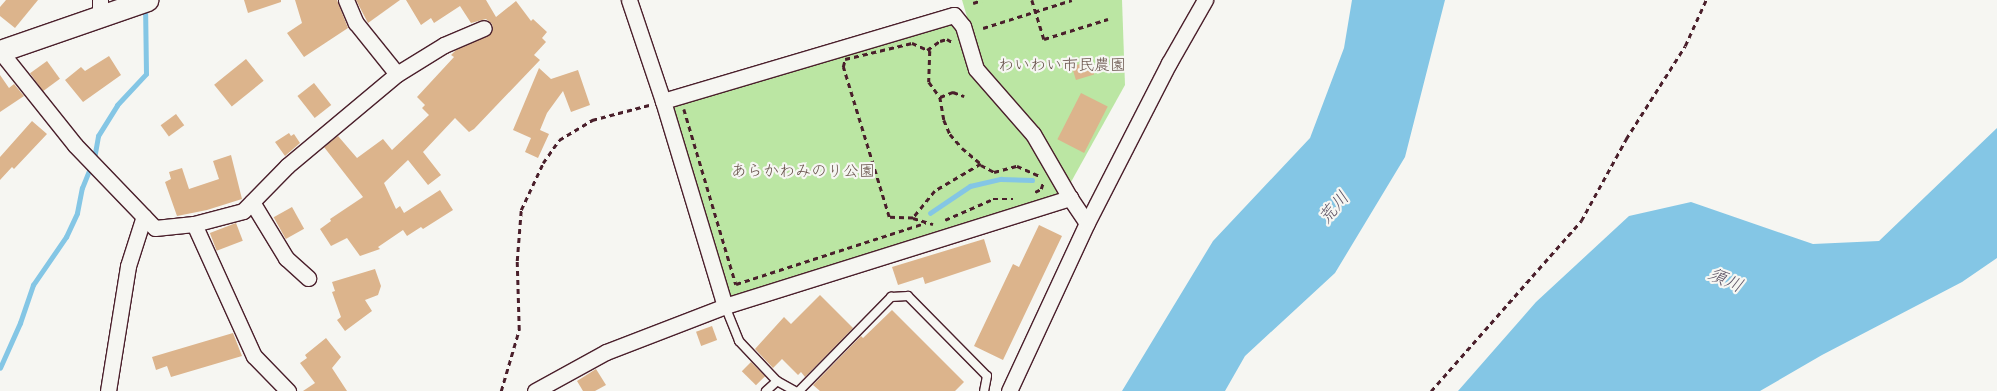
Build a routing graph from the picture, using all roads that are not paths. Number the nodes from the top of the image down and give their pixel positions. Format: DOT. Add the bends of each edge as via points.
graph roads {
  1 [pos="346,0"];
  2 [pos="629,0"];
  3 [pos="954,0"];
  4 [pos="1205,0"];
  5 [pos="137,3"];
  6 [pos="100,8"];
  7 [pos="960,19"];
  8 [pos="484,28"];
  9 [pos="0,51"];
  10 [pos="397,74"];
  11 [pos="663,101"];
  12 [pos="1070,198"];
  13 [pos="252,202"];
  14 [pos="144,216"];
  15 [pos="1087,223"];
  16 [pos="194,224"];
  17 [pos="308,278"];
  18 [pos="725,306"];
  19 [pos="777,381"];
  20 [pos="108,391"];
  21 [pos="288,391"];
  22 [pos="535,391"];
  23 [pos="766,391"];
  24 [pos="795,391"];
  25 [pos="799,391"];
  26 [pos="984,391"];
  27 [pos="1009,391"];
  1 -- 10 [label="street" via="356,23"];
  2 -- 11 [label="street"];
  3 -- 7 [label="street"];
  4 -- 15 [label="street"];
  5 -- 6 [label="main road"];
  6 -- 9 [label="main road"];
  7 -- 11 [label="street" via="954,15 937,19"];
  7 -- 12 [label="street" via="976,69 1033,134"];
  8 -- 10 [label="street" via="444,45"];
  9 -- 14 [label="street" via="75,144"];
  10 -- 13 [label="street" via="287,166"];
  11 -- 18 [label="street"];
  12 -- 15 [label="street"];
  12 -- 18 [label="street"];
  13 -- 16 [label="street" via="243,211"];
  13 -- 17 [label="street" via="286,258"];
  14 -- 16 [label="street" via="154,228"];
  14 -- 20 [label="street" via="128,266"];
  15 -- 27 [label="street"];
  16 -- 21 [label="street" via="254,356"];
  18 -- 19 [label="lane" via="739,341"];
  18 -- 22 [label="street" via="606,352"];
  19 -- 23 [label="lane"];
  19 -- 24 [label="lane"];
  25 -- 26 [label="lane" via="891,297 908,296 987,376"];
}
